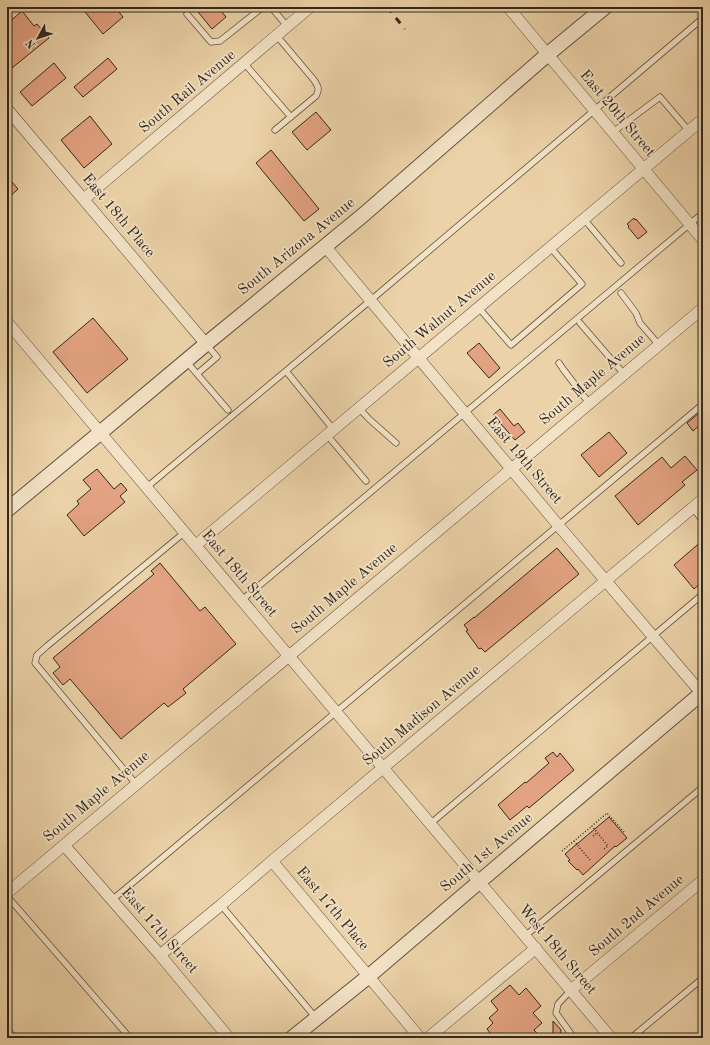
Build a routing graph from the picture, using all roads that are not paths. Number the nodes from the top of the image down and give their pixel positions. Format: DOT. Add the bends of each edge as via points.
graph roads {
  1 [pos="263,7"];
  2 [pos="271,7"];
  3 [pos="310,7"];
  4 [pos="508,7"];
  5 [pos="605,7"];
  6 [pos="187,14"];
  7 [pos="703,18"];
  8 [pos="287,26"];
  9 [pos="277,36"];
  10 [pos="548,54"];
  11 [pos="244,63"];
  12 [pos="7,109"];
  13 [pos="594,110"];
  14 [pos="291,117"];
  15 [pos="703,119"];
  16 [pos="275,130"];
  17 [pos="689,131"];
  18 [pos="613,132"];
  19 [pos="644,169"];
  20 [pos="84,199"];
  21 [pos="703,213"];
  22 [pos="584,219"];
  23 [pos="690,224"];
  24 [pos="703,240"];
  25 [pos="325,246"];
  26 [pos="550,247"];
  27 [pos="621,263"];
  28 [pos="621,293"];
  29 [pos="371,300"];
  30 [pos="478,307"];
  31 [pos="703,308"];
  32 [pos="7,322"];
  33 [pos="580,323"];
  34 [pos="206,344"];
  35 [pos="659,345"];
  36 [pos="418,357"];
  37 [pos="186,360"];
  38 [pos="559,363"];
  39 [pos="286,371"];
  40 [pos="197,374"];
  41 [pos="624,374"];
  42 [pos="589,403"];
  43 [pos="703,404"];
  44 [pos="359,408"];
  45 [pos="228,410"];
  46 [pos="464,413"];
  47 [pos="101,432"];
  48 [pos="330,432"];
  49 [pos="396,443"];
  50 [pos="511,469"];
  51 [pos="366,481"];
  52 [pos="147,487"];
  53 [pos="703,500"];
  54 [pos="692,508"];
  55 [pos="7,510"];
  56 [pos="703,521"];
  57 [pos="558,526"];
  58 [pos="185,532"];
  59 [pos="196,545"];
  60 [pos="606,581"];
  61 [pos="703,594"];
  62 [pos="242,600"];
  63 [pos="653,636"];
  64 [pos="289,656"];
  65 [pos="702,694"];
  66 [pos="336,712"];
  67 [pos="383,768"];
  68 [pos="136,784"];
  69 [pos="703,787"];
  70 [pos="430,824"];
  71 [pos="64,845"];
  72 [pos="272,861"];
  73 [pos="703,880"];
  74 [pos="479,882"];
  75 [pos="7,893"];
  76 [pos="7,896"];
  77 [pos="112,900"];
  78 [pos="221,905"];
  79 [pos="525,936"];
  80 [pos="536,948"];
  81 [pos="160,955"];
  82 [pos="369,976"];
  83 [pos="703,978"];
  84 [pos="571,990"];
  85 [pos="316,1018"];
  86 [pos="7,1033"];
  87 [pos="11,1038"];
  88 [pos="130,1038"];
  89 [pos="229,1038"];
  90 [pos="292,1038"];
  91 [pos="420,1038"];
  92 [pos="428,1038"];
  93 [pos="574,1038"];
  94 [pos="611,1038"];
  95 [pos="631,1038"];
  1 -- 6 [label="lane" via="220,41 215,42 211,42"];
  2 -- 8 [label="lane"];
  3 -- 8 [label="street, South Rail Avenue"];
  4 -- 10 [label="street, East 20th Street"];
  5 -- 10 [label="street, South Arizona Avenue"];
  7 -- 13 [label="lane"];
  8 -- 9 [label="street, South Rail Avenue"];
  9 -- 11 [label="street, South Rail Avenue"];
  9 -- 14 [label="lane" via="317,85 316,96"];
  10 -- 13 [label="street, East 20th Street"];
  10 -- 25 [label="street, South Arizona Avenue"];
  11 -- 14 [label="lane"];
  11 -- 20 [label="street, South Rail Avenue"];
  12 -- 20 [label="street, East 18th Place"];
  13 -- 18 [label="street, East 20th Street"];
  13 -- 29 [label="lane"];
  14 -- 16 [label="lane"];
  15 -- 17 [label="street, South Walnut Avenue"];
  17 -- 18 [label="lane" via="660,97"];
  17 -- 19 [label="street, South Walnut Avenue"];
  18 -- 19 [label="street, East 20th Street"];
  19 -- 22 [label="street, South Walnut Avenue"];
  19 -- 23 [label="street, East 20th Street"];
  20 -- 34 [label="street, East 18th Place"];
  21 -- 23 [label="lane"];
  22 -- 26 [label="street, South Walnut Avenue"];
  22 -- 27 [label="lane"];
  23 -- 24 [label="street, East 20th Street"];
  23 -- 46 [label="lane"];
  25 -- 29 [label="street, East 19th Street"];
  25 -- 34 [label="street, South Arizona Avenue"];
  26 -- 30 [label="street, South Walnut Avenue"];
  26 -- 30 [label="lane" via="582,284 511,345"];
  28 -- 35 [label="lane" via="636,312 640,323"];
  29 -- 36 [label="street, East 19th Street"];
  29 -- 39 [label="lane"];
  30 -- 36 [label="street, South Walnut Avenue"];
  31 -- 35 [label="street, South Maple Avenue"];
  32 -- 47 [label="street, East 18th Street"];
  33 -- 41 [label="lane"];
  34 -- 37 [label="street, South Arizona Avenue"];
  34 -- 40 [label="lane" via="217,357"];
  35 -- 41 [label="street, South Maple Avenue"];
  36 -- 44 [label="street, South Walnut Avenue"];
  36 -- 46 [label="street, East 19th Street"];
  37 -- 40 [label="lane"];
  37 -- 47 [label="street, South Arizona Avenue"];
  38 -- 42 [label="lane"];
  39 -- 48 [label="lane"];
  39 -- 52 [label="lane"];
  40 -- 45 [label="lane"];
  41 -- 42 [label="street, South Maple Avenue"];
  42 -- 50 [label="street, South Maple Avenue"];
  43 -- 57 [label="lane"];
  44 -- 48 [label="street, South Walnut Avenue"];
  44 -- 49 [label="lane"];
  46 -- 50 [label="street, East 19th Street"];
  46 -- 62 [label="lane"];
  47 -- 52 [label="street, East 18th Street"];
  47 -- 55 [label="street, South Arizona Avenue"];
  48 -- 51 [label="lane"];
  48 -- 59 [label="street, South Walnut Avenue"];
  50 -- 57 [label="street, East 19th Street"];
  50 -- 64 [label="street, South Maple Avenue"];
  52 -- 58 [label="street, East 18th Street"];
  53 -- 54 [label="street, South Madison Avenue"];
  54 -- 56 [label="lane"];
  54 -- 60 [label="street, South Madison Avenue"];
  57 -- 60 [label="street, East 19th Street"];
  57 -- 66 [label="lane"];
  58 -- 59 [label="street, East 18th Street"];
  58 -- 68 [label="lane" via="47,646 37,655 35,663"];
  59 -- 62 [label="street, East 18th Street"];
  60 -- 63 [label="street, East 19th Street"];
  60 -- 67 [label="street, South Madison Avenue"];
  61 -- 63 [label="lane"];
  62 -- 64 [label="street, East 18th Street"];
  63 -- 65 [label="street, East 19th Street"];
  63 -- 70 [label="lane"];
  64 -- 66 [label="street, East 18th Street"];
  64 -- 68 [label="street, South Maple Avenue"];
  65 -- 74 [label="street, South 1st Avenue"];
  66 -- 67 [label="street, East 18th Street"];
  66 -- 77 [label="lane"];
  67 -- 70 [label="street, East 18th Street"];
  67 -- 72 [label="street, South Madison Avenue"];
  68 -- 71 [label="street, South Maple Avenue"];
  69 -- 79 [label="lane"];
  70 -- 74 [label="street, East 18th Street"];
  71 -- 75 [label="street, South Maple Avenue"];
  71 -- 77 [label="street, East 17th Street"];
  72 -- 78 [label="street, South Madison Avenue"];
  72 -- 82 [label="street, East 17th Place"];
  73 -- 84 [label="street, South 2nd Avenue"];
  74 -- 79 [label="street, West 18th Street"];
  74 -- 82 [label="street, South 1st Avenue"];
  76 -- 88 [label="lane"];
  77 -- 81 [label="street, East 17th Street"];
  78 -- 81 [label="street, South Madison Avenue"];
  78 -- 85 [label="lane"];
  79 -- 80 [label="street, West 18th Street"];
  80 -- 84 [label="street, West 18th Street"];
  80 -- 92 [label="street"];
  81 -- 89 [label="street, East 17th Street"];
  82 -- 85 [label="street, South 1st Avenue"];
  82 -- 91 [label="street, East 17th Place"];
  83 -- 95 [label="lane"];
  84 -- 93 [label="lane" via="558,1004 556,1013"];
  84 -- 94 [label="street, West 18th Street"];
  85 -- 90 [label="street, South 1st Avenue"];
  86 -- 87 [label="street"];
}
